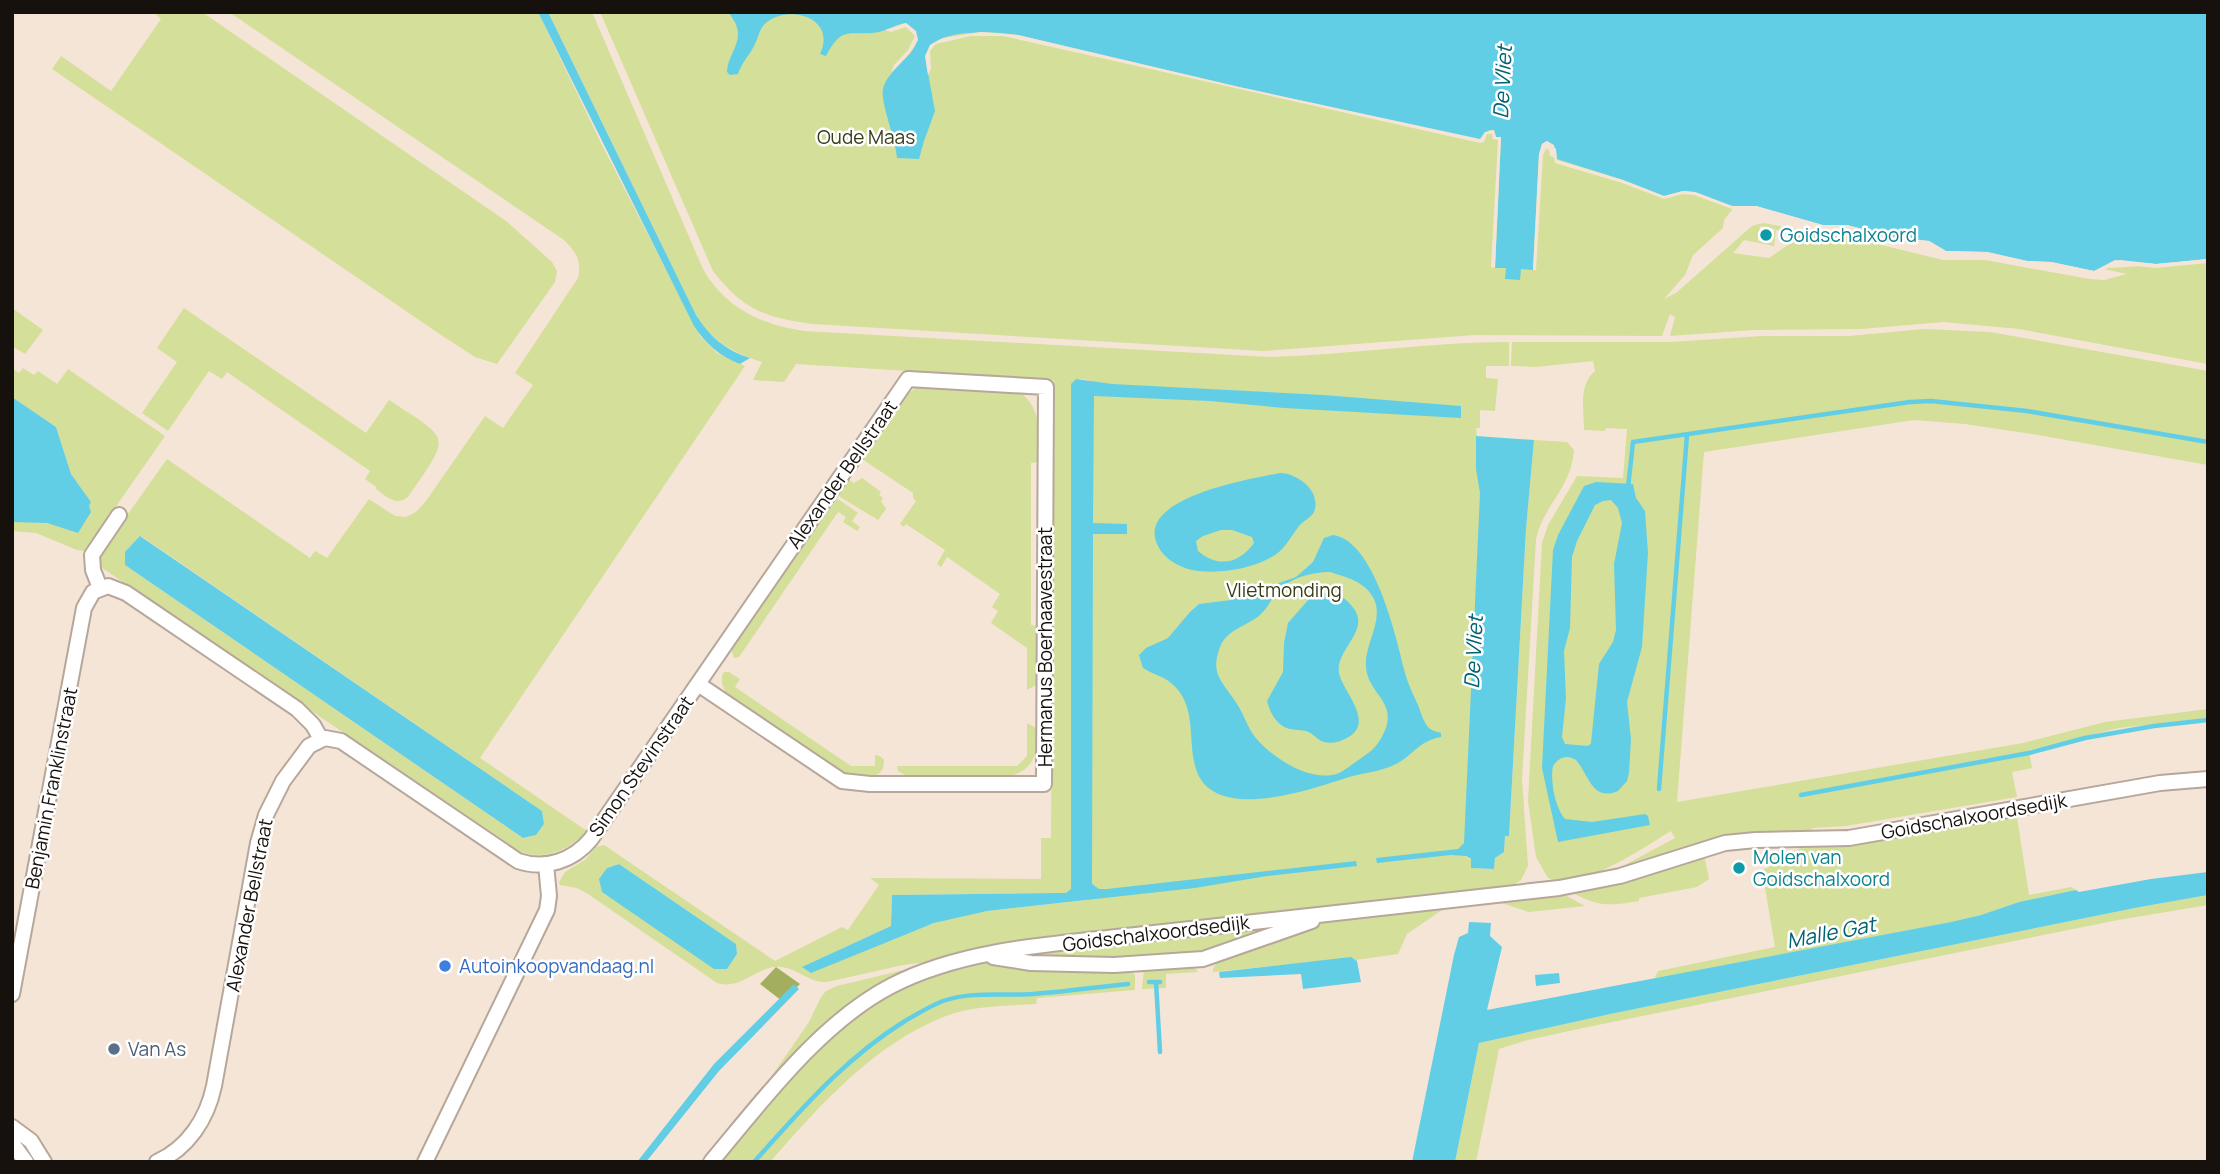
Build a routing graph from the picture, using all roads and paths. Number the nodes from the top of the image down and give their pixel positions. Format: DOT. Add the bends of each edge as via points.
graph roads {
  1 [pos="1046,387"];
  2 [pos="119,515"];
  3 [pos="100,588"];
  4 [pos="698,684"];
  5 [pos="321,739"];
  6 [pos="2208,779"];
  7 [pos="546,864"];
  8 [pos="1328,914"];
  9 [pos="985,956"];
  10 [pos="12,994"];
  11 [pos="12,1127"];
  12 [pos="12,1143"];
  13 [pos="176,1157"];
  14 [pos="26,1162"];
  15 [pos="44,1162"];
  16 [pos="157,1162"];
  17 [pos="425,1162"];
  18 [pos="711,1162"];
  1 -- 4 [label="street, Alexander Bellstraat" via="908,379"];
  1 -- 4 [label="street, Hermanus Boerhaavestraat" via="1044,784 842,781"];
  2 -- 3 [label="street" via="92,555"];
  3 -- 5 [label="street" via="121,590 206,647 301,713"];
  3 -- 10 [label="street, Benjamin Franklinstraat" via="89,596 84,608"];
  4 -- 7 [label="street, Simon Stevinstraat" via="586,845 567,859"];
  5 -- 7 [label="street" via="341,741 514,859"];
  5 -- 13 [label="street, Alexander Bellstraat" via="296,762 266,815 212,1097"];
  6 -- 8 [label="street, Goidschalxoordsedijk" via="2160,783 1849,838 1725,843 1620,876 1559,888"];
  7 -- 17 [label="street" via="547,910"];
  8 -- 9 [label="street, Goidschalxoordsedijk"];
  8 -- 9 [label="street, Goidschalxoordsedijk" via="1203,959 1114,965 1015,962"];
  9 -- 18 [label="street, Goidschalxoordsedijk" via="903,980 858,1007 798,1062"];
  11 -- 15 [label="street" via="31,1141"];
  12 -- 14 [label="street"];
  13 -- 16 [label="street, Alexander Bellstraat"];
}
